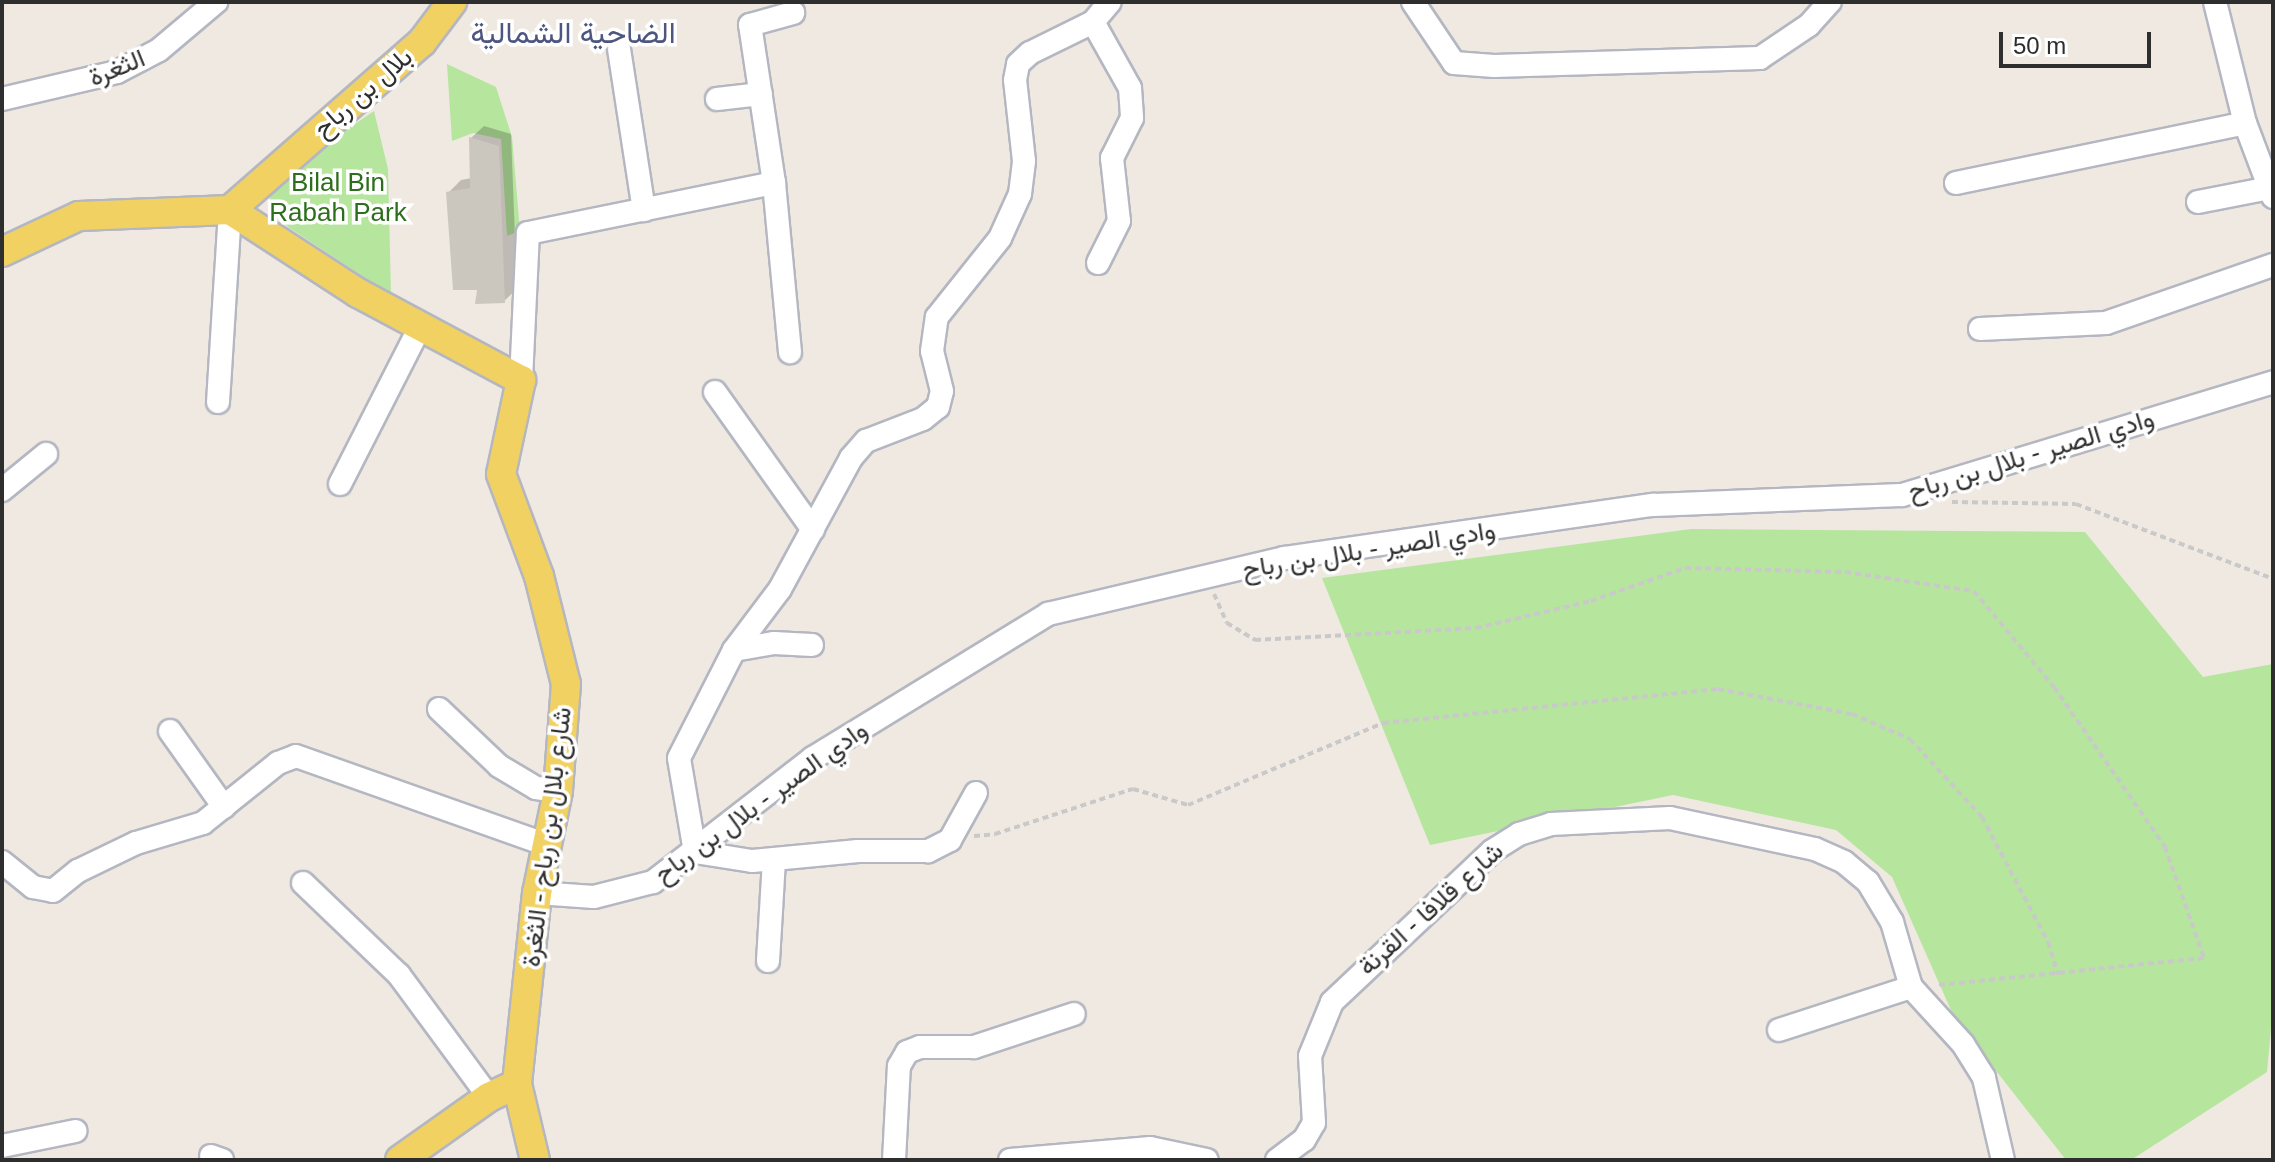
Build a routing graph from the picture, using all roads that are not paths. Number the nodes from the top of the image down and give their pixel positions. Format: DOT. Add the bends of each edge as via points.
graph roads {
  1 [pos="216,2"];
  2 [pos="452,2"];
  3 [pos="1110,2"];
  4 [pos="1413,2"];
  5 [pos="1830,2"];
  6 [pos="2215,2"];
  7 [pos="793,13"];
  8 [pos="1093,22"];
  9 [pos="619,49"];
  10 [pos="761,94"];
  11 [pos="2,99"];
  12 [pos="717,99"];
  13 [pos="2245,123"];
  14 [pos="774,183"];
  15 [pos="1956,183"];
  16 [pos="2272,194"];
  17 [pos="2198,202"];
  18 [pos="230,210"];
  19 [pos="644,210"];
  20 [pos="2,252"];
  21 [pos="1098,263"];
  22 [pos="2273,265"];
  23 [pos="421,325"];
  24 [pos="1980,329"];
  25 [pos="790,352"];
  26 [pos="521,380"];
  27 [pos="2273,382"];
  28 [pos="715,392"];
  29 [pos="218,402"];
  30 [pos="46,454"];
  31 [pos="340,484"];
  32 [pos="2,490"];
  33 [pos="813,530"];
  34 [pos="812,645"];
  35 [pos="734,650"];
  36 [pos="439,709"];
  37 [pos="170,731"];
  38 [pos="558,791"];
  39 [pos="976,793"];
  40 [pos="224,807"];
  41 [pos="545,844"];
  42 [pos="695,852"];
  43 [pos="774,859"];
  44 [pos="2,862"];
  45 [pos="303,883"];
  46 [pos="537,893"];
  47 [pos="768,961"];
  48 [pos="1911,987"];
  49 [pos="1074,1014"];
  50 [pos="1779,1030"];
  51 [pos="517,1084"];
  52 [pos="489,1097"];
  53 [pos="75,1131"];
  54 [pos="2,1146"];
  55 [pos="1199,1159"];
  56 [pos="400,1160"];
  57 [pos="535,1160"];
  58 [pos="894,1160"];
  59 [pos="1010,1160"];
  60 [pos="1277,1160"];
  61 [pos="2003,1160"];
  1 -- 11 [label="street, الثغرة" via="159,50 117,72"];
  2 -- 18 [label="main road, بلال بن رباح" via="422,42"];
  3 -- 8 [label="street"];
  4 -- 5 [label="street" via="1454,63 1494,66 1760,58 1809,25"];
  6 -- 13 [label="street"];
  7 -- 10 [label="street" via="750,25"];
  8 -- 21 [label="street" via="1130,88 1132,118 1112,158 1119,221"];
  8 -- 33 [label="street" via="1030,53 1016,70 1024,161 1020,194 1000,238 937,317 932,351 942,391 938,407 857,449"];
  9 -- 19 [label="street"];
  10 -- 12 [label="street"];
  10 -- 14 [label="street"];
  13 -- 15 [label="street"];
  13 -- 16 [label="street"];
  14 -- 19 [label="street"];
  14 -- 25 [label="street"];
  16 -- 17 [label="street"];
  18 -- 20 [label="main road" via="79,216"];
  18 -- 23 [label="main road" via="358,293"];
  18 -- 29 [label="street"];
  19 -- 26 [label="street" via="528,233"];
  22 -- 24 [label="street" via="2106,323"];
  23 -- 26 [label="main road"];
  23 -- 31 [label="street"];
  26 -- 38 [label="main road, شارع بلال بن رباح - الثغرة" via="501,474 539,576 566,684"];
  27 -- 42 [label="street, وادي الصير - بلال بن رباح" via="1902,495 1653,505 1284,558 1048,614 813,758"];
  28 -- 33 [label="street"];
  30 -- 32 [label="street"];
  33 -- 35 [label="street" via="780,589"];
  34 -- 35 [label="street" via="774,643"];
  35 -- 42 [label="street" via="679,758"];
  36 -- 38 [label="street" via="499,766 536,788"];
  37 -- 40 [label="street"];
  38 -- 41 [label="main road, شارع بلال بن رباح - الثغرة"];
  39 -- 43 [label="street" via="952,837 914,854 858,851"];
  40 -- 41 [label="street" via="283,760 302,756"];
  40 -- 44 [label="street" via="203,823 136,843 78,871 53,891 37,889"];
  41 -- 46 [label="main road, شارع بلال بن رباح - الثغرة"];
  42 -- 43 [label="street"];
  42 -- 46 [label="street, وادي الصير - بلال بن رباح" via="653,882 627,893"];
  43 -- 47 [label="street"];
  45 -- 52 [label="street" via="399,975"];
  46 -- 51 [label="main road, شارع بلال بن رباح - الثغرة"];
  48 -- 50 [label="street"];
  48 -- 60 [label="street, شارع قلافا - القرنة" via="1884,906 1856,871 1830,855 1670,818 1535,828 1492,851 1332,1002 1310,1056 1314,1123 1304,1140"];
  48 -- 61 [label="street, شارع قلافا - القرنة" via="1963,1044 1984,1078"];
  49 -- 58 [label="street" via="974,1047 920,1047 907,1052 899,1067"];
  51 -- 52 [label="main road"];
  51 -- 57 [label="main road, شارع بلال بن رباح - الثغرة"];
  52 -- 56 [label="main road"];
  53 -- 54 [label="street"];
  55 -- 59 [label="street" via="1132,1148"];
}
